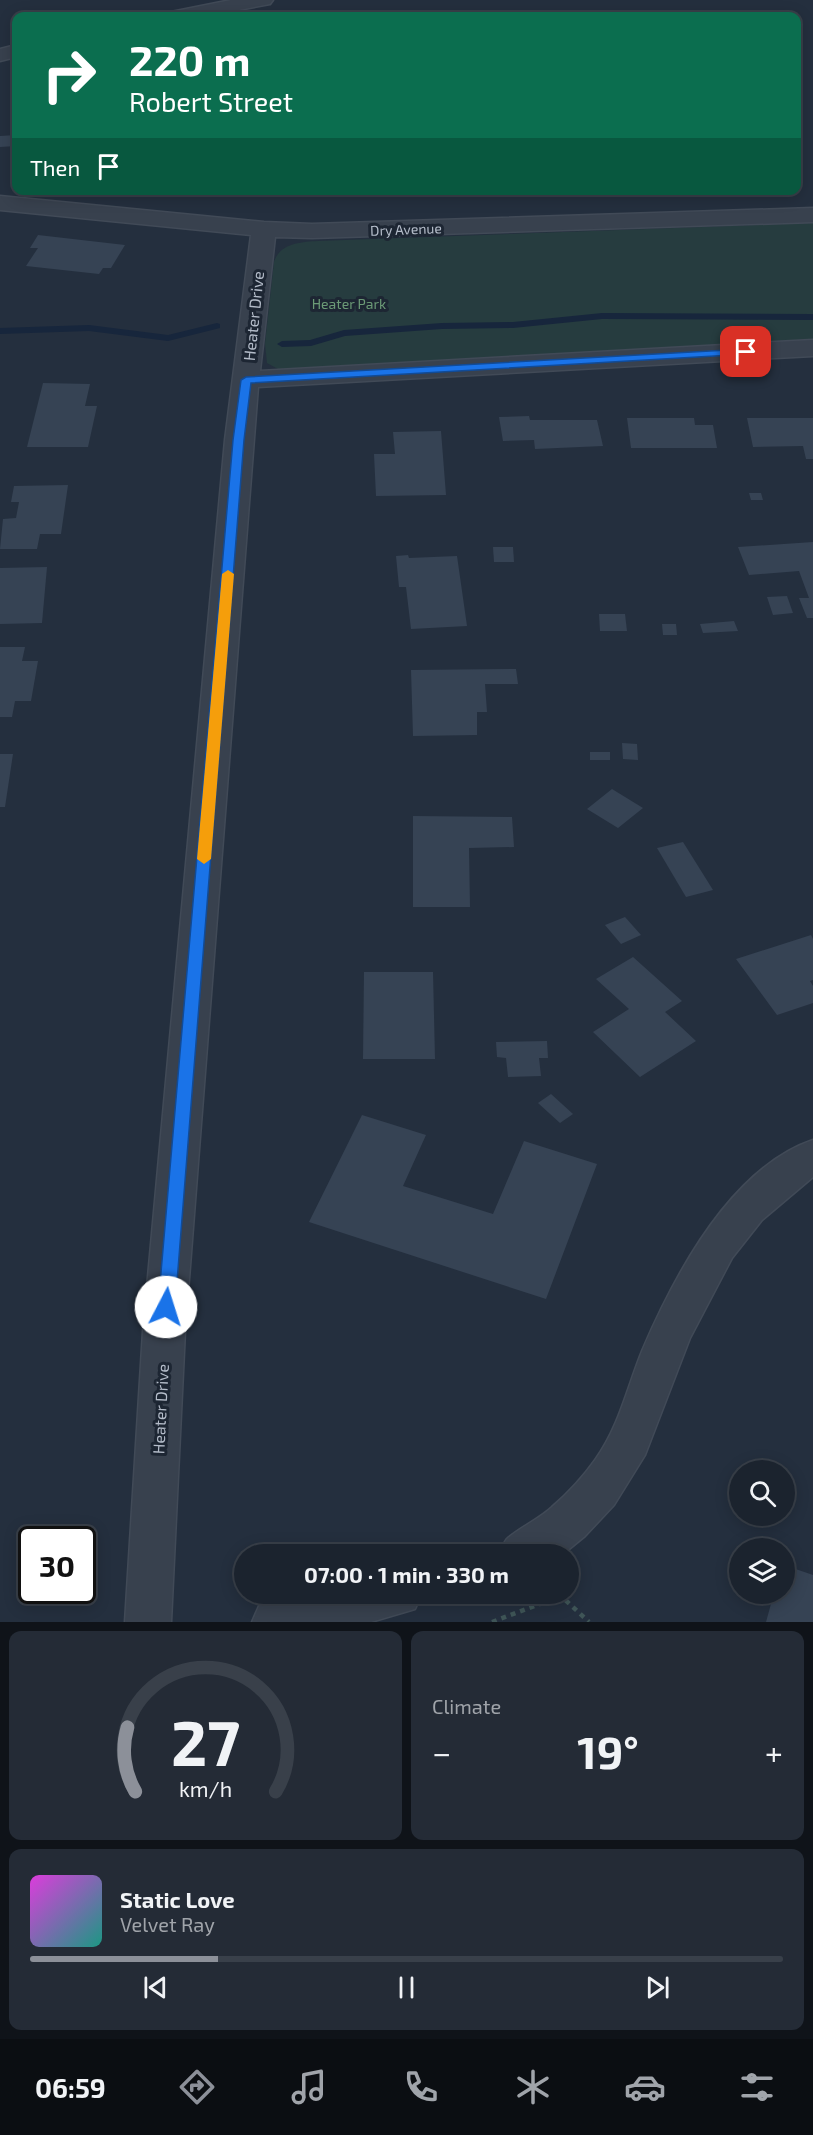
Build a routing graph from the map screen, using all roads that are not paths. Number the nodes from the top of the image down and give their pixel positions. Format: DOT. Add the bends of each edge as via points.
graph roads {
  1 [pos="263,0"];
  2 [pos="199,12"];
  3 [pos="0,203"];
  4 [pos="813,215"];
  5 [pos="264,229"];
  6 [pos="813,348"];
  7 [pos="246,380"];
  8 [pos="813,1156"];
  9 [pos="541,1544"];
  10 [pos="352,1604"];
  11 [pos="148,1622"];
  12 [pos="275,1622"];
  1 -- 2 [label="street"];
  3 -- 5 [label="street, Dry Avenue"];
  4 -- 5 [label="street, Dry Avenue" via="390,230"];
  5 -- 7 [label="street, Heater Drive"];
  6 -- 7 [label="street"];
  7 -- 11 [label="street, Heater Drive" via="164,1331"];
  8 -- 9 [label="street" via="751,1205 718,1245 664,1349 629,1443 617,1464 561,1530"];
  10 -- 12 [label="street"];
}
